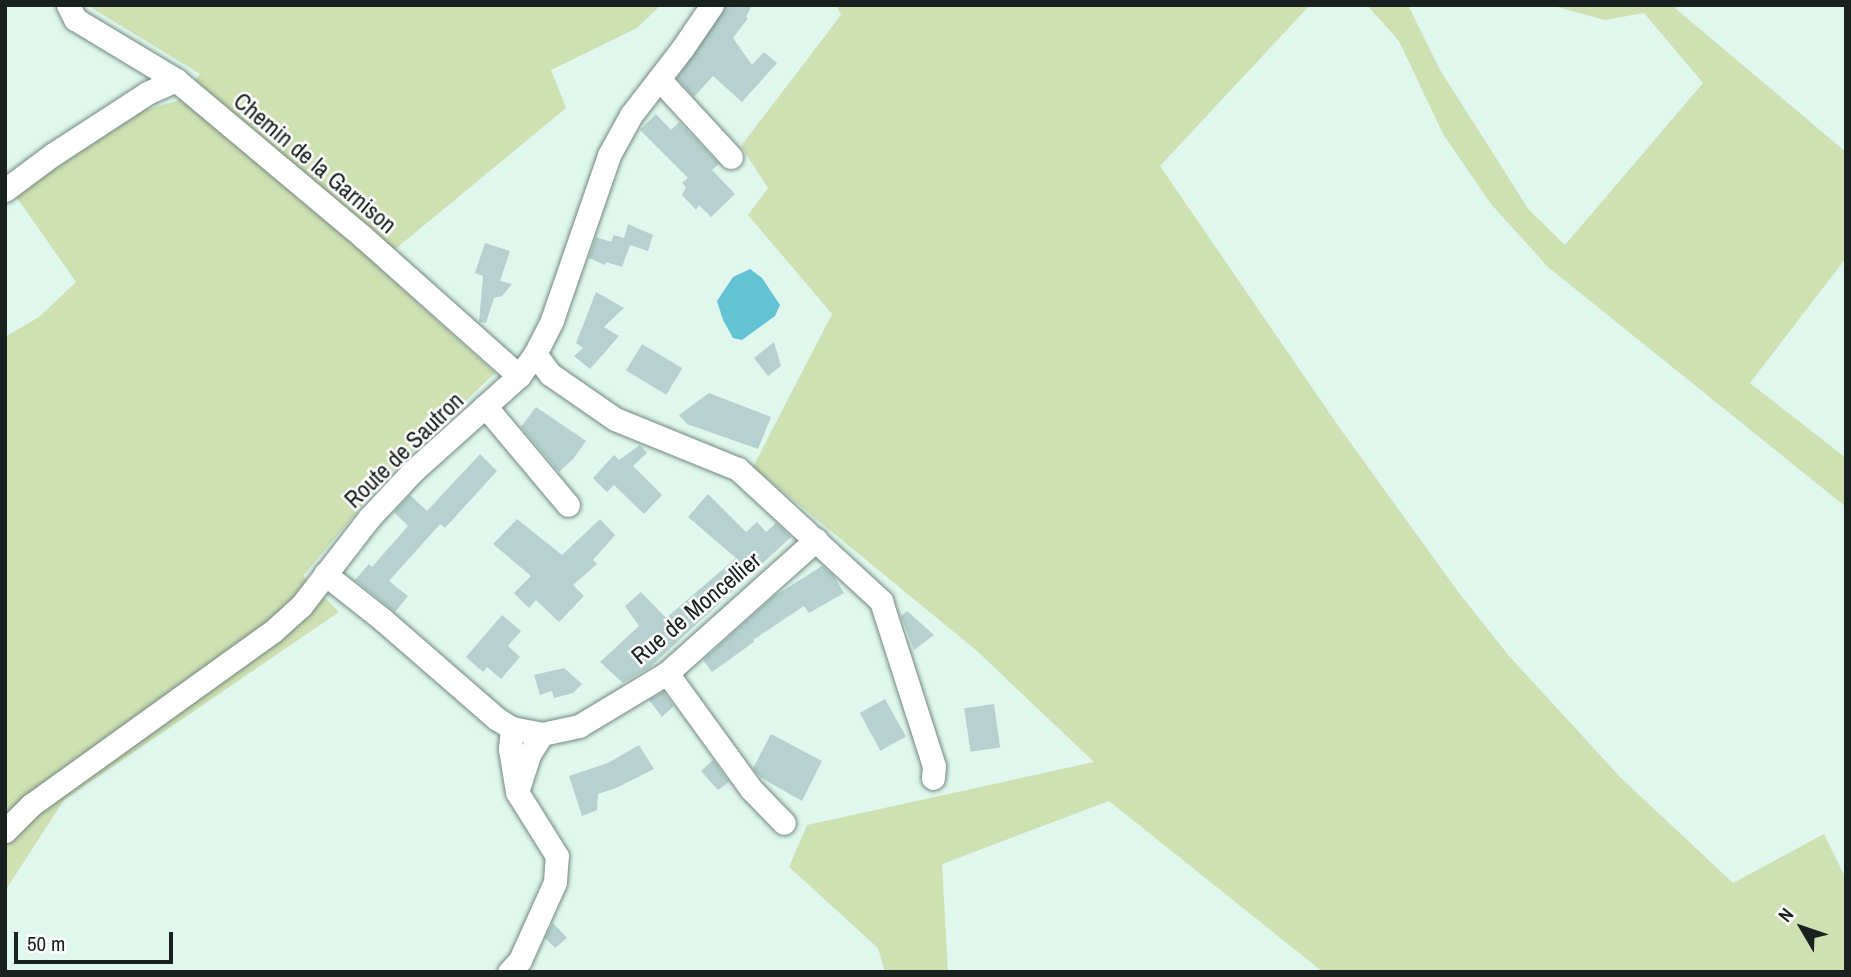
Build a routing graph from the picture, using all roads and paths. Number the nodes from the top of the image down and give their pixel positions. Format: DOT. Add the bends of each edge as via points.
graph roads {
  1 [pos="68,5"];
  2 [pos="712,5"];
  3 [pos="659,79"];
  4 [pos="176,80"];
  5 [pos="731,157"];
  6 [pos="5,190"];
  7 [pos="535,354"];
  8 [pos="519,376"];
  9 [pos="485,407"];
  10 [pos="568,505"];
  11 [pos="816,540"];
  12 [pos="325,574"];
  13 [pos="667,673"];
  14 [pos="512,728"];
  15 [pos="542,734"];
  16 [pos="933,778"];
  17 [pos="517,792"];
  18 [pos="784,822"];
  19 [pos="5,831"];
  20 [pos="509,972"];
  1 -- 4 [label="street, Chemin de la Garnison" via="75,19"];
  2 -- 3 [label="street, Route de Sautron"];
  3 -- 5 [label="street"];
  3 -- 7 [label="street, Route de Sautron" via="631,115 609,155 552,320"];
  4 -- 6 [label="street" via="136,100"];
  4 -- 8 [label="street, Chemin de la Garnison"];
  7 -- 8 [label="street, Route de Sautron"];
  7 -- 11 [label="street" via="550,374 615,419 738,469"];
  8 -- 9 [label="street, Route de Sautron"];
  9 -- 10 [label="street"];
  9 -- 12 [label="street, Route de Sautron" via="413,471"];
  11 -- 13 [label="street, Rue de Moncellier"];
  11 -- 16 [label="street" via="881,601"];
  12 -- 14 [label="street, Rue de Moncellier"];
  12 -- 19 [label="street, Route de Sautron" via="301,606 272,632 31,805"];
  13 -- 15 [label="street, Rue de Moncellier" via="579,726"];
  13 -- 18 [label="street" via="751,789"];
  14 -- 15 [label="street, Rue de Moncellier"];
  14 -- 17 [label="street" via="510,749"];
  15 -- 17 [label="street"];
  17 -- 20 [label="street" via="557,856 555,883 520,960"];
}
